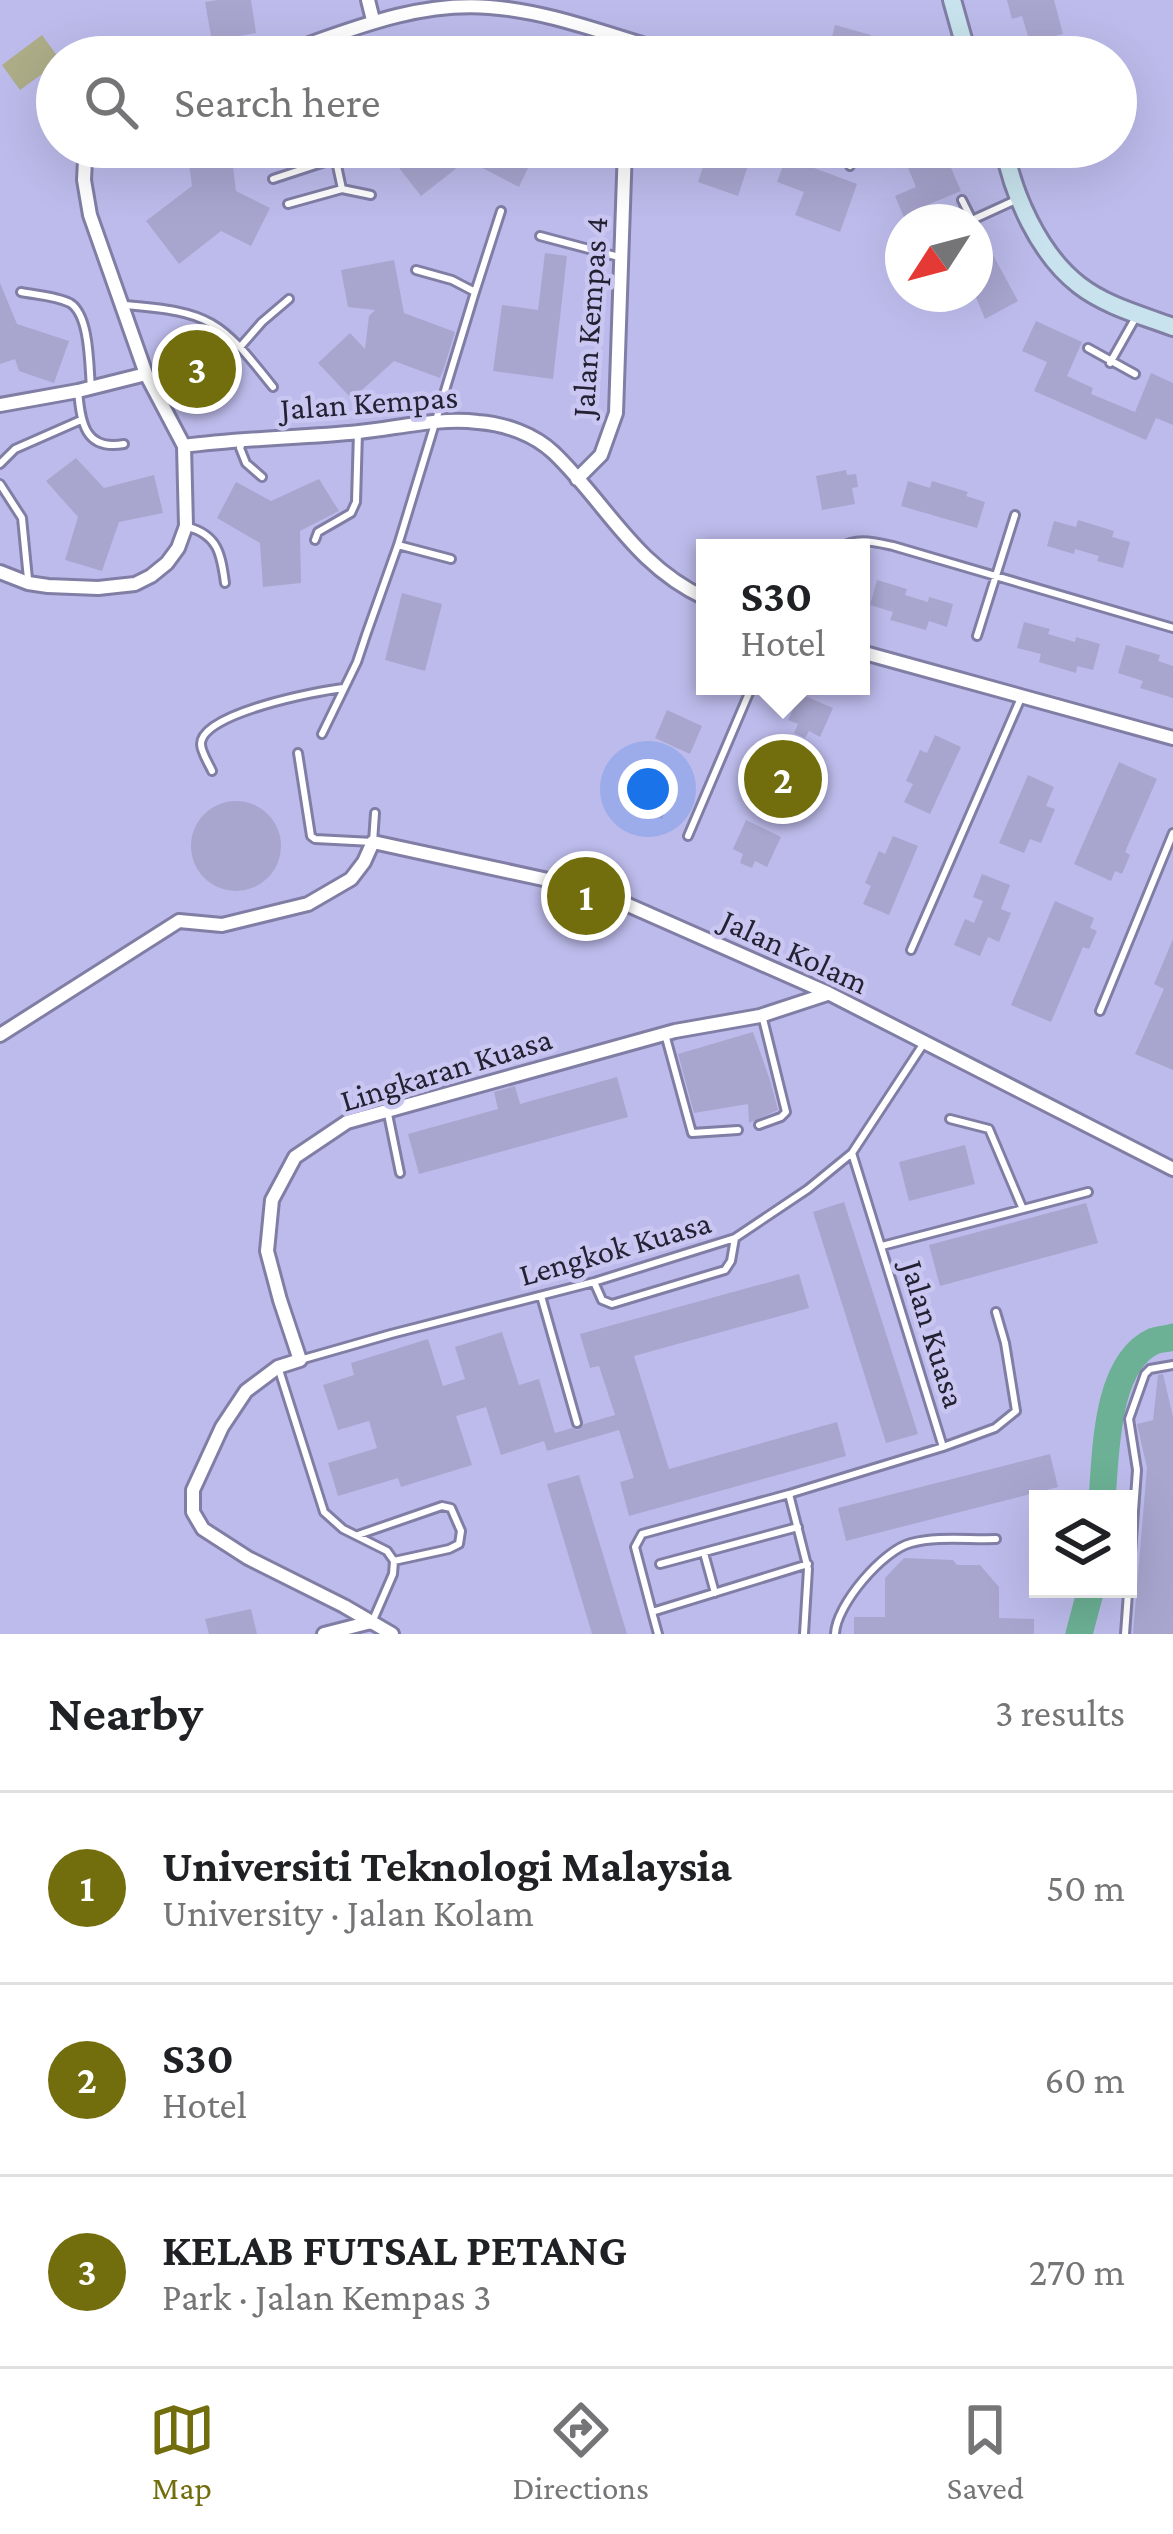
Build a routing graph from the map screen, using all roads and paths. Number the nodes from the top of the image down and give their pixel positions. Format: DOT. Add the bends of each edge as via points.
graph roads {
  1 [pos="368,0"];
  2 [pos="952,0"];
  3 [pos="373,20"];
  4 [pos="338,36"];
  5 [pos="602,36"];
  6 [pos="962,36"];
  7 [pos="85,168"];
  8 [pos="306,168"];
  9 [pos="339,168"];
  10 [pos="624,168"];
  11 [pos="1010,168"];
  12 [pos="272,179"];
  13 [pos="342,189"];
  14 [pos="371,195"];
  15 [pos="1019,198"];
  16 [pos="962,200"];
  17 [pos="288,204"];
  18 [pos="964,204"];
  19 [pos="501,211"];
  20 [pos="993,212"];
  21 [pos="540,236"];
  22 [pos="622,258"];
  23 [pos="416,270"];
  24 [pos="21,292"];
  25 [pos="476,292"];
  26 [pos="290,298"];
  27 [pos="122,304"];
  28 [pos="1138,314"];
  29 [pos="1173,327"];
  30 [pos="241,346"];
  31 [pos="1088,348"];
  32 [pos="1110,363"];
  33 [pos="146,374"];
  34 [pos="1136,374"];
  35 [pos="273,387"];
  36 [pos="84,389"];
  37 [pos="0,405"];
  38 [pos="81,420"];
  39 [pos="434,423"];
  40 [pos="358,432"];
  41 [pos="244,438"];
  42 [pos="124,444"];
  43 [pos="184,446"];
  44 [pos="0,464"];
  45 [pos="262,477"];
  46 [pos="577,479"];
  47 [pos="0,484"];
  48 [pos="1015,515"];
  49 [pos="186,526"];
  50 [pos="315,540"];
  51 [pos="870,541"];
  52 [pos="398,545"];
  53 [pos="451,559"];
  54 [pos="0,572"];
  55 [pos="995,575"];
  56 [pos="28,583"];
  57 [pos="225,583"];
  58 [pos="696,594"];
  59 [pos="1173,628"];
  60 [pos="977,636"];
  61 [pos="870,655"];
  62 [pos="344,688"];
  63 [pos="748,695"];
  64 [pos="1021,698"];
  65 [pos="322,734"];
  66 [pos="1173,738"];
  67 [pos="298,753"];
  68 [pos="212,772"];
  69 [pos="375,813"];
  70 [pos="1173,833"];
  71 [pos="688,836"];
  72 [pos="373,842"];
  73 [pos="910,950"];
  74 [pos="828,993"];
  75 [pos="1100,1011"];
  76 [pos="763,1015"];
  77 [pos="665,1034"];
  78 [pos="0,1035"];
  79 [pos="924,1043"];
  80 [pos="387,1111"];
  81 [pos="950,1119"];
  82 [pos="759,1125"];
  83 [pos="738,1130"];
  84 [pos="852,1153"];
  85 [pos="1173,1168"];
  86 [pos="400,1173"];
  87 [pos="1088,1192"];
  88 [pos="1022,1207"];
  89 [pos="735,1238"];
  90 [pos="882,1246"];
  91 [pos="594,1282"];
  92 [pos="541,1296"];
  93 [pos="996,1312"];
  94 [pos="300,1360"];
  95 [pos="1173,1365"];
  96 [pos="278,1367"];
  97 [pos="577,1423"];
  98 [pos="943,1447"];
  99 [pos="789,1494"];
  100 [pos="799,1527"];
  101 [pos="358,1534"];
  102 [pos="996,1539"];
  103 [pos="704,1552"];
  104 [pos="394,1561"];
  105 [pos="660,1564"];
  106 [pos="808,1564"];
  107 [pos="715,1593"];
  108 [pos="652,1612"];
  109 [pos="371,1622"];
  110 [pos="324,1634"];
  111 [pos="392,1634"];
  112 [pos="658,1634"];
  113 [pos="804,1634"];
  114 [pos="835,1634"];
  115 [pos="1125,1634"];
  1 -- 3 [label="street"];
  2 -- 6 [label="street"];
  3 -- 4 [label="street"];
  3 -- 5 [label="street" via="486,6"];
  7 -- 27 [label="street" via="86,198"];
  8 -- 12 [label="lane"];
  9 -- 13 [label="lane"];
  10 -- 22 [label="street, Jalan Kempas 4"];
  11 -- 15 [label="street"];
  13 -- 14 [label="lane"];
  13 -- 17 [label="lane"];
  15 -- 20 [label="lane"];
  15 -- 28 [label="street" via="1076,283"];
  16 -- 18 [label="lane"];
  19 -- 25 [label="lane"];
  21 -- 22 [label="lane"];
  22 -- 46 [label="street, Jalan Kempas 4" via="616,413 601,455"];
  23 -- 25 [label="lane"];
  24 -- 36 [label="lane" via="77,308 87,342"];
  25 -- 39 [label="lane"];
  26 -- 30 [label="lane"];
  27 -- 30 [label="lane" via="190,313"];
  27 -- 33 [label="street"];
  28 -- 29 [label="street"];
  28 -- 32 [label="lane"];
  30 -- 35 [label="lane"];
  31 -- 32 [label="lane"];
  32 -- 34 [label="lane"];
  33 -- 36 [label="street"];
  33 -- 43 [label="street"];
  36 -- 37 [label="street"];
  36 -- 38 [label="lane"];
  38 -- 42 [label="lane" via="99,444"];
  38 -- 44 [label="lane" via="14,449"];
  39 -- 40 [label="street, Jalan Kempas"];
  39 -- 46 [label="street, Jalan Kempas" via="471,421 530,436"];
  39 -- 52 [label="lane"];
  40 -- 41 [label="street, Jalan Kempas"];
  40 -- 50 [label="lane" via="356,502"];
  41 -- 43 [label="street, Jalan Kempas"];
  41 -- 45 [label="lane" via="246,463"];
  43 -- 49 [label="street"];
  46 -- 58 [label="street, Jalan Kempas" via="645,557"];
  47 -- 56 [label="lane" via="22,518"];
  48 -- 55 [label="lane"];
  49 -- 56 [label="street" via="167,563 135,584"];
  49 -- 57 [label="lane" via="213,539"];
  51 -- 55 [label="lane"];
  52 -- 53 [label="lane"];
  52 -- 62 [label="lane"];
  54 -- 56 [label="street"];
  55 -- 59 [label="lane"];
  55 -- 60 [label="lane"];
  61 -- 64 [label="street"];
  62 -- 65 [label="lane"];
  62 -- 68 [label="lane" via="217,724 201,743"];
  63 -- 71 [label="lane"];
  64 -- 66 [label="street"];
  64 -- 73 [label="lane"];
  67 -- 72 [label="lane" via="310,836"];
  69 -- 72 [label="lane"];
  70 -- 75 [label="lane"];
  72 -- 74 [label="street, Jalan Kolam" via="594,890"];
  72 -- 78 [label="street" via="351,879 308,904 222,925 179,921"];
  74 -- 76 [label="street, Lingkaran Kuasa"];
  74 -- 79 [label="street, Jalan Kolam"];
  76 -- 77 [label="street, Lingkaran Kuasa"];
  76 -- 82 [label="lane" via="786,1112"];
  77 -- 80 [label="street, Lingkaran Kuasa"];
  77 -- 83 [label="lane" via="692,1133"];
  79 -- 84 [label="lane, Lengkok Kuasa"];
  79 -- 85 [label="street, Jalan Kolam"];
  80 -- 86 [label="lane"];
  80 -- 94 [label="street, Lingkaran Kuasa" via="347,1122 295,1157 272,1200 267,1251"];
  81 -- 88 [label="lane" via="989,1129"];
  84 -- 89 [label="lane, Lengkok Kuasa"];
  84 -- 90 [label="lane, Jalan Kuasa"];
  87 -- 88 [label="lane"];
  88 -- 90 [label="lane"];
  89 -- 91 [label="lane, Lengkok Kuasa"];
  89 -- 91 [label="lane" via="725,1270 613,1304"];
  90 -- 98 [label="lane, Jalan Kuasa"];
  91 -- 92 [label="lane, Lengkok Kuasa"];
  92 -- 94 [label="lane, Lengkok Kuasa"];
  92 -- 97 [label="lane"];
  93 -- 98 [label="lane" via="1016,1411"];
  94 -- 96 [label="street"];
  95 -- 115 [label="lane" via="1145,1374 1130,1419 1137,1469"];
  96 -- 101 [label="lane" via="324,1512"];
  96 -- 109 [label="street" via="246,1391 222,1427 193,1490 193,1512 203,1529 248,1558"];
  98 -- 99 [label="lane, Jalan Kuasa"];
  99 -- 100 [label="lane"];
  99 -- 108 [label="lane, Jalan Kuasa" via="642,1534 635,1546"];
  100 -- 103 [label="lane"];
  100 -- 106 [label="lane"];
  101 -- 104 [label="lane"];
  101 -- 104 [label="lane" via="451,1508 459,1544"];
  102 -- 114 [label="lane" via="906,1544 848,1600"];
  103 -- 105 [label="lane"];
  103 -- 107 [label="lane"];
  104 -- 109 [label="lane"];
  106 -- 107 [label="lane"];
  106 -- 113 [label="lane"];
  107 -- 108 [label="lane"];
  108 -- 112 [label="lane"];
  109 -- 110 [label="street"];
  109 -- 111 [label="street"];
}
